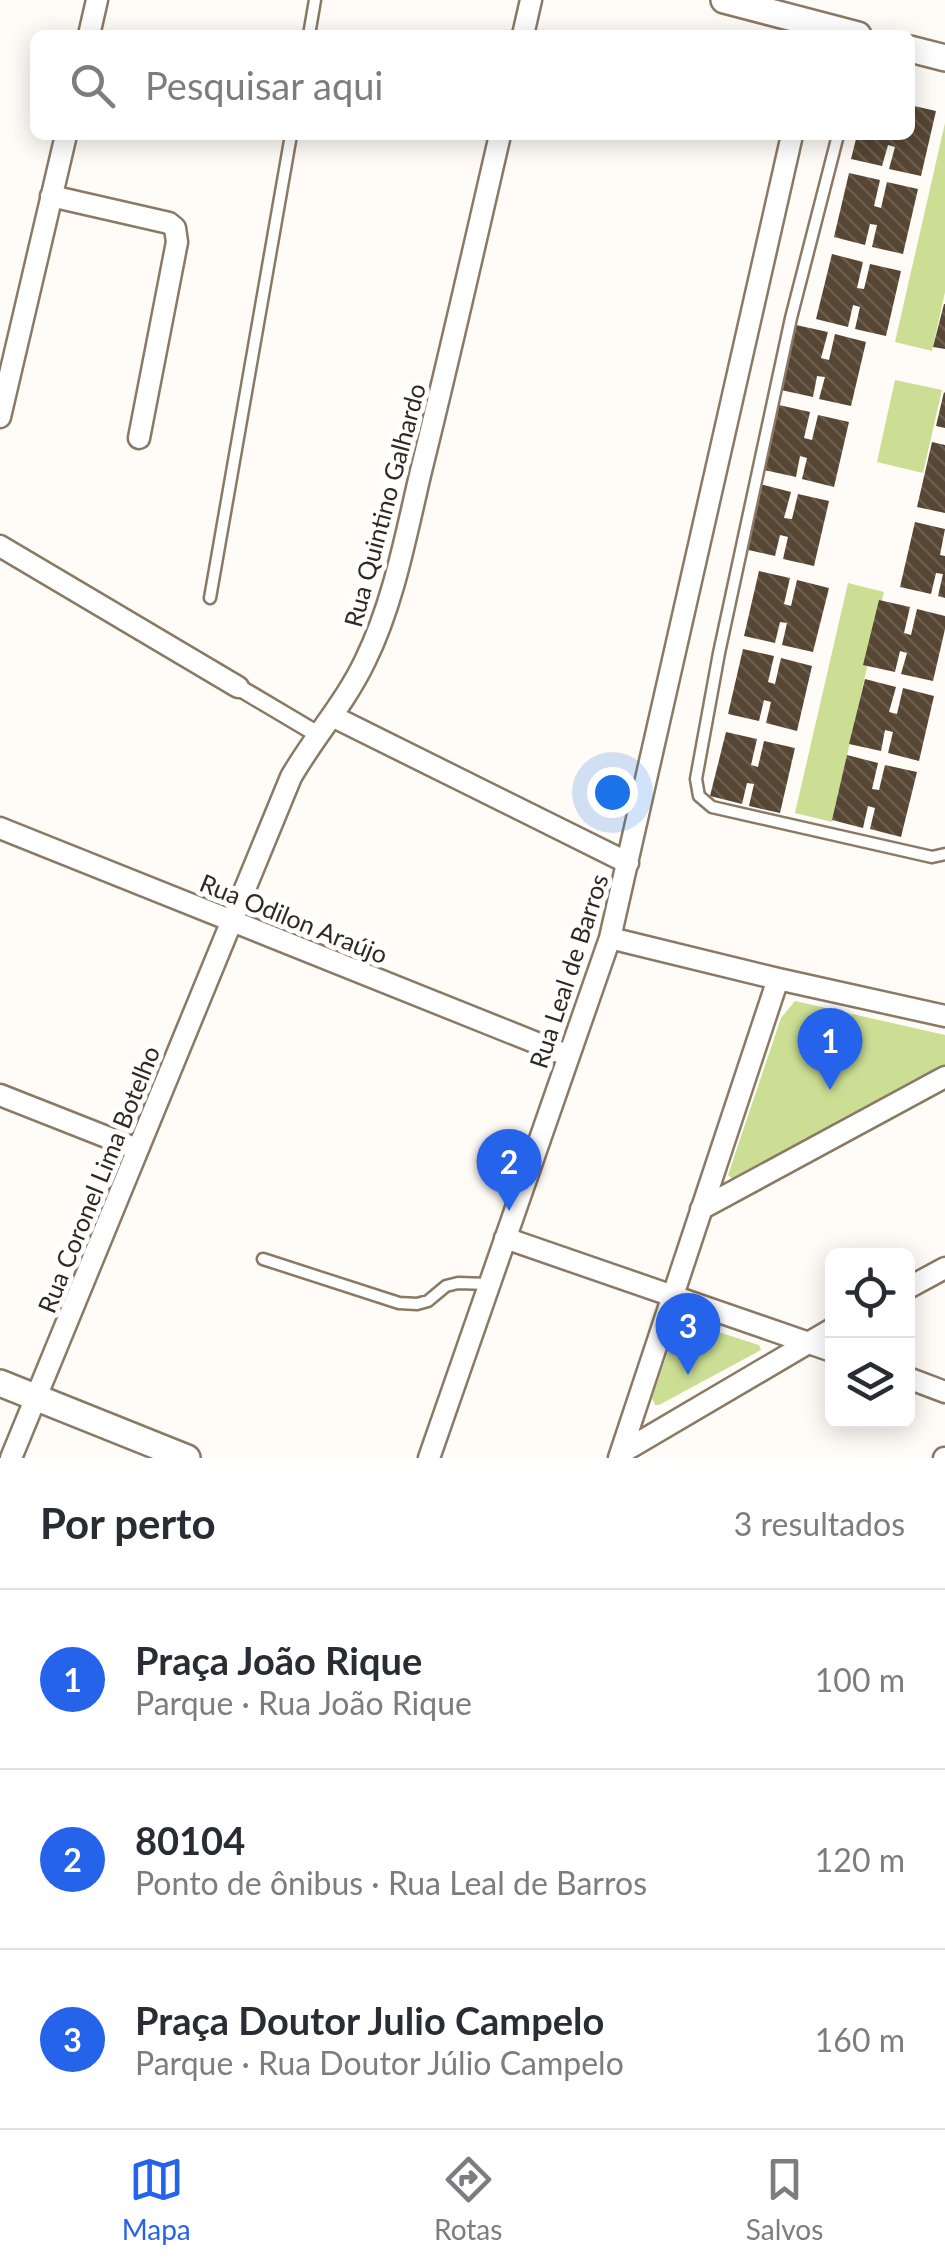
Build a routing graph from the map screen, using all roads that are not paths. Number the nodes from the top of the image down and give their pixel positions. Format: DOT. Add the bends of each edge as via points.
graph roads {
  1 [pos="97,0"];
  2 [pos="315,0"];
  3 [pos="531,0"];
  4 [pos="724,0"];
  5 [pos="90,30"];
  6 [pos="309,30"];
  7 [pos="524,30"];
  8 [pos="816,30"];
  9 [pos="915,50"];
  10 [pos="945,58"];
  11 [pos="65,140"];
  12 [pos="290,140"];
  13 [pos="499,140"];
  14 [pos="791,140"];
  15 [pos="837,140"];
  16 [pos="52,196"];
  17 [pos="0,417"];
  18 [pos="140,438"];
  19 [pos="0,546"];
  20 [pos="210,598"];
  21 [pos="238,687"];
  22 [pos="334,717"];
  23 [pos="319,735"];
  24 [pos="0,828"];
  25 [pos="945,854"];
  26 [pos="628,863"];
  27 [pos="232,920"];
  28 [pos="610,938"];
  29 [pos="778,979"];
  30 [pos="945,1016"];
  31 [pos="568,1056"];
  32 [pos="945,1077"];
  33 [pos="0,1095"];
  34 [pos="137,1150"];
  35 [pos="701,1210"];
  36 [pos="506,1238"];
  37 [pos="263,1259"];
  38 [pos="945,1268"];
  39 [pos="489,1284"];
  40 [pos="915,1284"];
  41 [pos="672,1296"];
  42 [pos="825,1333"];
  43 [pos="808,1342"];
  44 [pos="825,1348"];
  45 [pos="915,1381"];
  46 [pos="0,1383"];
  47 [pos="945,1392"];
  48 [pos="35,1397"];
  49 [pos="620,1456"];
  50 [pos="11,1458"];
  51 [pos="188,1458"];
  52 [pos="428,1458"];
  1 -- 5 [label="street"];
  2 -- 6 [label="lane"];
  3 -- 7 [label="street"];
  4 -- 8 [label="street"];
  9 -- 10 [label="street"];
  11 -- 16 [label="street"];
  12 -- 20 [label="lane"];
  13 -- 22 [label="street, Rua Quintino Galhardo" via="387,603 366,662"];
  14 -- 26 [label="street, Rua Leal de Barros"];
  15 -- 25 [label="lane" via="791,318 696,780 699,796 712,807 932,857"];
  16 -- 17 [label="street"];
  16 -- 18 [label="street" via="175,228"];
  19 -- 21 [label="street"];
  21 -- 23 [label="street"];
  22 -- 23 [label="street, Rua Quintino Galhardo"];
  22 -- 26 [label="street"];
  23 -- 27 [label="street, Rua Quintino Galhardo" via="291,777"];
  24 -- 27 [label="street, Rua Odilon Araújo"];
  26 -- 28 [label="street, Rua Leal de Barros"];
  27 -- 31 [label="street, Rua Odilon Araújo"];
  27 -- 34 [label="street, Rua Coronel Lima Botelho"];
  28 -- 29 [label="street"];
  28 -- 31 [label="street, Rua Leal de Barros"];
  29 -- 30 [label="street"];
  29 -- 35 [label="street"];
  31 -- 36 [label="street, Rua Leal de Barros"];
  32 -- 35 [label="street"];
  33 -- 34 [label="street"];
  34 -- 48 [label="street, Rua Coronel Lima Botelho"];
  35 -- 41 [label="street"];
  36 -- 39 [label="street, Rua Leal de Barros"];
  36 -- 41 [label="street"];
  37 -- 39 [label="lane" via="399,1303 428,1302 458,1283"];
  38 -- 40 [label="street"];
  39 -- 52 [label="street, Rua Leal de Barros"];
  41 -- 43 [label="street"];
  41 -- 49 [label="street"];
  42 -- 43 [label="street"];
  43 -- 44 [label="street"];
  43 -- 49 [label="street"];
  45 -- 47 [label="street"];
  46 -- 48 [label="street"];
  48 -- 50 [label="street, Rua Coronel Lima Botelho"];
  48 -- 51 [label="street"];
}
